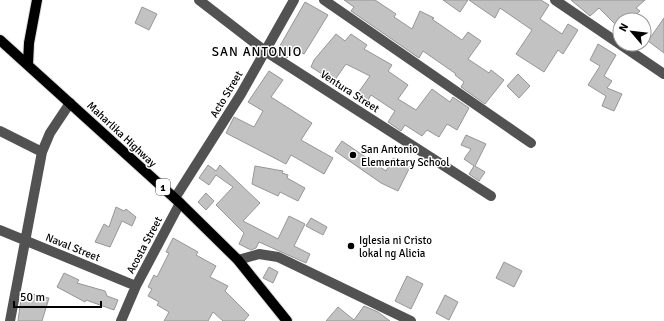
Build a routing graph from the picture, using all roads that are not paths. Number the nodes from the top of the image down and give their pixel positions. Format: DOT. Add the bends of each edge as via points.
graph roads {
  1 [pos="37,0"];
  2 [pos="199,0"];
  3 [pos="294,0"];
  4 [pos="324,0"];
  5 [pos="555,0"];
  6 [pos="0,40"];
  7 [pos="265,51"];
  8 [pos="28,64"];
  9 [pos="664,74"];
  10 [pos="70,103"];
  11 [pos="0,132"];
  12 [pos="531,143"];
  13 [pos="42,152"];
  14 [pos="491,196"];
  15 [pos="177,201"];
  16 [pos="0,230"];
  17 [pos="25,240"];
  18 [pos="238,260"];
  19 [pos="136,286"];
  20 [pos="10,321"];
  21 [pos="121,321"];
  22 [pos="286,321"];
  23 [pos="411,321"];
  1 -- 8 [label="main road"];
  2 -- 7 [label="street, Ventura Street"];
  3 -- 7 [label="street, Acto Street"];
  4 -- 12 [label="street"];
  5 -- 9 [label="street"];
  6 -- 8 [label="main road, Maharlika Highway / 1"];
  7 -- 14 [label="street, Ventura Street"];
  7 -- 15 [label="street, Acto Street"];
  8 -- 10 [label="main road, Maharlika Highway / 1"];
  10 -- 13 [label="street" via="50,133"];
  10 -- 15 [label="main road, Maharlika Highway / 1"];
  11 -- 13 [label="street"];
  13 -- 17 [label="street"];
  15 -- 18 [label="main road, Maharlika Highway / 1"];
  15 -- 19 [label="street, Acosta Street"];
  16 -- 17 [label="street, Naval Street"];
  17 -- 19 [label="street, Naval Street"];
  17 -- 20 [label="street"];
  18 -- 22 [label="main road, Maharlika Highway / 1"];
  18 -- 23 [label="street" via="259,254 278,257"];
  19 -- 21 [label="street, Acosta Street"];
}
